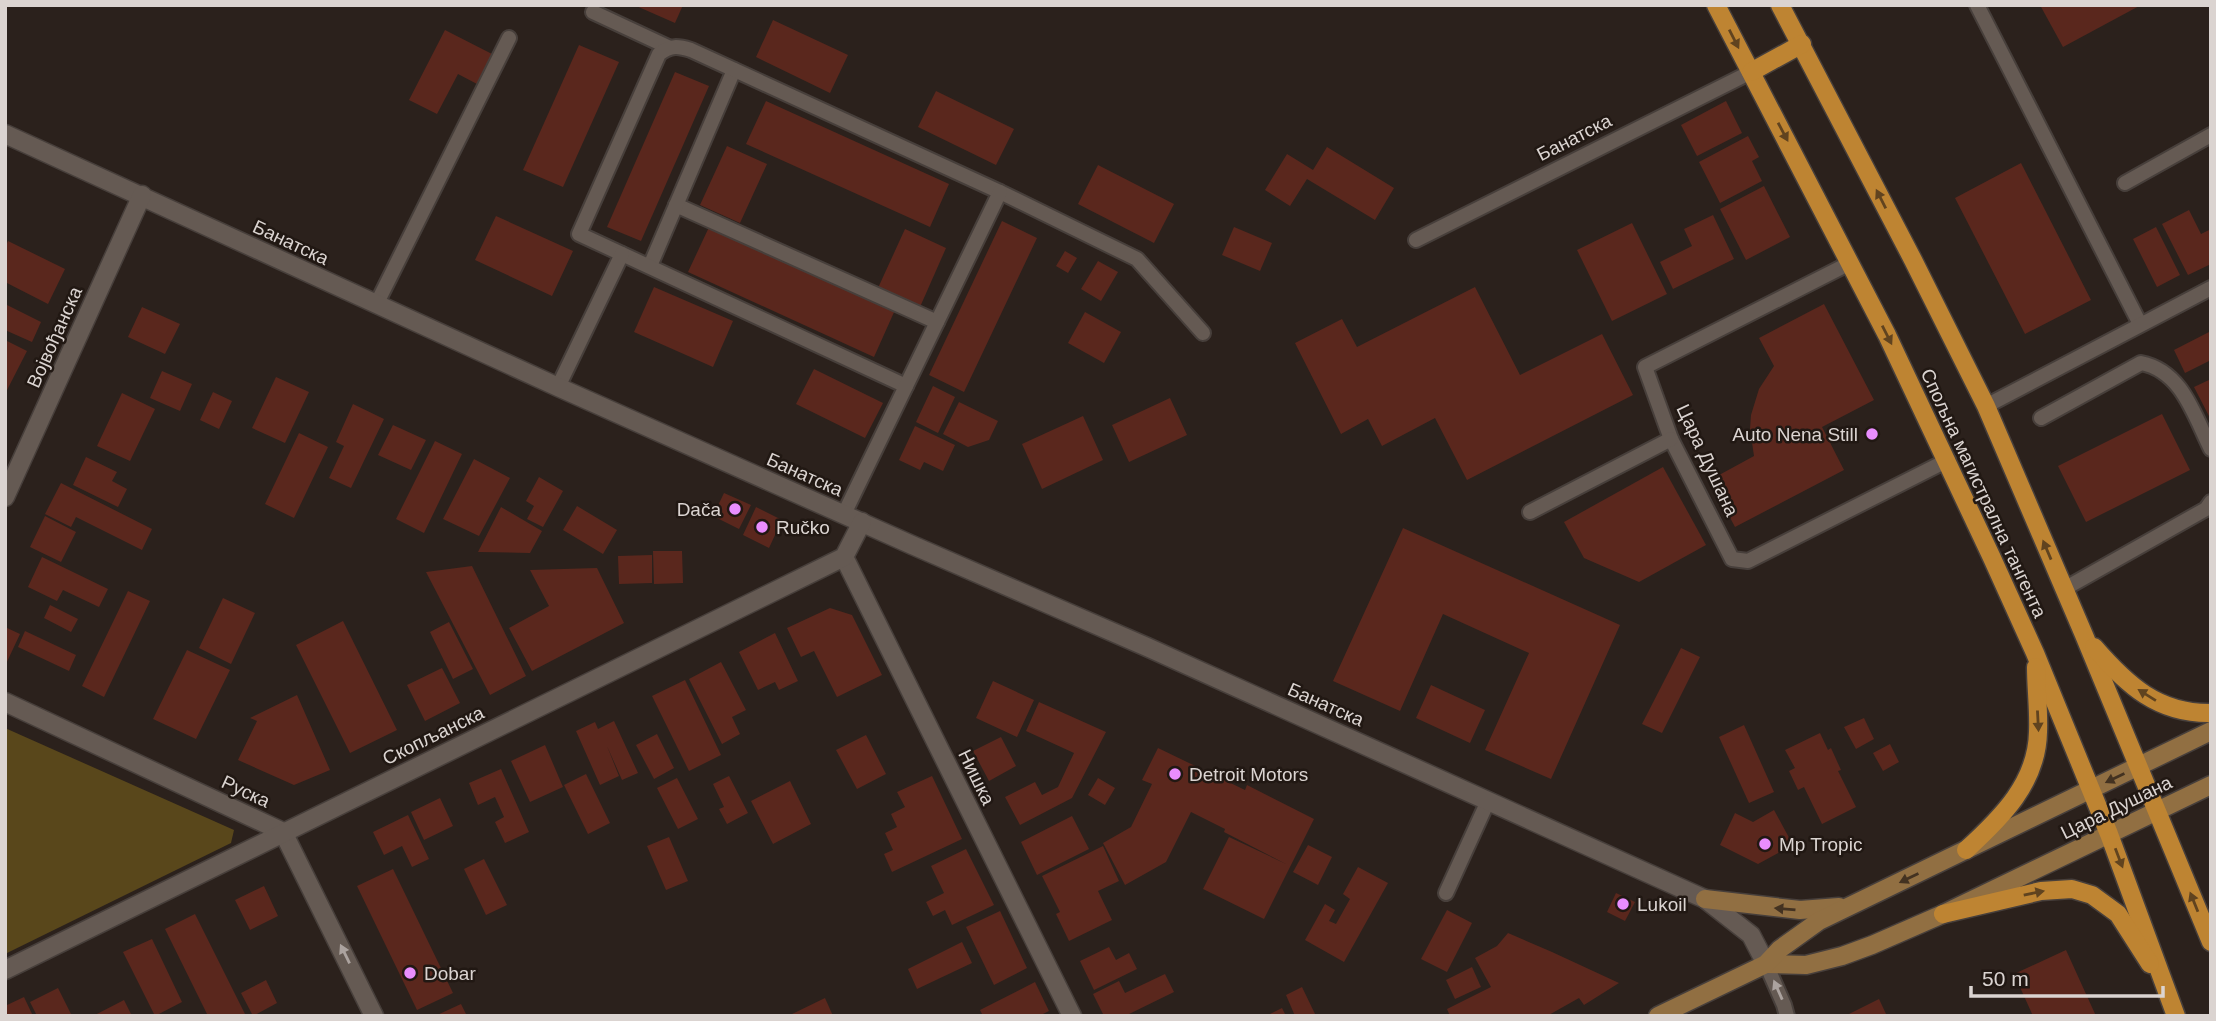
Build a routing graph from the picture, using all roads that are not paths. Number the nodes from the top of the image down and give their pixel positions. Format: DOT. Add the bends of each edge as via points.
graph roads {
  1 [pos="1716,5"];
  2 [pos="1780,5"];
  3 [pos="1977,5"];
  4 [pos="593,12"];
  5 [pos="509,38"];
  6 [pos="1802,44"];
  7 [pos="668,47"];
  8 [pos="734,70"];
  9 [pos="1751,72"];
  10 [pos="5,134"];
  11 [pos="2211,135"];
  12 [pos="2125,183"];
  13 [pos="1000,192"];
  14 [pos="142,195"];
  15 [pos="676,205"];
  16 [pos="1416,240"];
  17 [pos="622,254"];
  18 [pos="1850,263"];
  19 [pos="650,266"];
  20 [pos="2211,288"];
  21 [pos="376,305"];
  22 [pos="937,322"];
  23 [pos="2140,324"];
  24 [pos="1203,333"];
  25 [pos="906,386"];
  26 [pos="558,387"];
  27 [pos="1986,406"];
  28 [pos="2041,418"];
  29 [pos="1671,439"];
  30 [pos="2211,449"];
  31 [pos="1948,460"];
  32 [pos="5,497"];
  33 [pos="2211,502"];
  34 [pos="1530,512"];
  35 [pos="844,513"];
  36 [pos="862,522"];
  37 [pos="844,558"];
  38 [pos="2064,589"];
  39 [pos="2084,635"];
  40 [pos="2035,653"];
  41 [pos="5,702"];
  42 [pos="2211,713"];
  43 [pos="2211,730"];
  44 [pos="2138,766"];
  45 [pos="2211,785"];
  46 [pos="2091,789"];
  47 [pos="1488,801"];
  48 [pos="2157,811"];
  49 [pos="283,832"];
  50 [pos="2109,834"];
  51 [pos="1966,850"];
  52 [pos="1446,893"];
  53 [pos="1705,899"];
  54 [pos="1853,905"];
  55 [pos="1943,914"];
  56 [pos="2211,942"];
  57 [pos="1766,964"];
  58 [pos="5,970"];
  59 [pos="2173,1008"];
  60 [pos="374,1016"];
  61 [pos="1072,1016"];
  62 [pos="1658,1016"];
  63 [pos="1787,1016"];
  1 -- 9 [label="main road, Спољна магистрална тангента, one-way"];
  2 -- 6 [label="main road, Спољна магистрална тангента"];
  3 -- 23 [label="lane"];
  4 -- 7 [label="lane"];
  5 -- 21 [label="lane"];
  6 -- 9 [label="main road"];
  27 -- 6 [label="main road, Спољна магистрална тангента, one-way"];
  7 -- 8 [label="lane" via="691,50"];
  7 -- 17 [label="lane" via="659,54 579,234"];
  8 -- 13 [label="lane"];
  8 -- 15 [label="lane"];
  9 -- 16 [label="lane, Банатска"];
  9 -- 18 [label="main road, Спољна магистрална тангента, one-way"];
  10 -- 14 [label="street, Банатска"];
  11 -- 12 [label="lane"];
  13 -- 22 [label="lane, Банатска"];
  13 -- 24 [label="lane" via="1137,259"];
  14 -- 21 [label="street, Банатска"];
  14 -- 32 [label="street, Војвођанска"];
  15 -- 19 [label="lane"];
  15 -- 22 [label="lane"];
  17 -- 19 [label="lane"];
  17 -- 26 [label="lane"];
  18 -- 29 [label="lane, Цара Душана" via="1645,367"];
  18 -- 31 [label="main road, Спољна магистрална тангента, one-way"];
  19 -- 25 [label="lane"];
  20 -- 23 [label="lane"];
  21 -- 26 [label="street, Банатска"];
  22 -- 25 [label="lane, Банатска"];
  23 -- 27 [label="lane"];
  25 -- 35 [label="lane, Банатска"];
  26 -- 35 [label="street, Банатска"];
  38 -- 27 [label="main road, Спољна магистрална тангента, one-way"];
  28 -- 30 [label="lane" via="2141,363 2154,365 2179,385"];
  29 -- 31 [label="lane, Цара Душана" via="1732,559 1748,561"];
  29 -- 34 [label="lane"];
  31 -- 40 [label="main road, Спољна магистрална тангента"];
  33 -- 38 [label="lane"];
  35 -- 36 [label="street, Банатска"];
  36 -- 37 [label="street"];
  36 -- 47 [label="street, Банатска"];
  37 -- 49 [label="street, Скопљанска"];
  37 -- 61 [label="street, Нишка"];
  38 -- 39 [label="main road, Спољна магистрална тангента"];
  42 -- 39 [label="main road, one-way" via="2176,710 2151,698 2132,686"];
  39 -- 44 [label="main road, Спољна магистрална тангента"];
  40 -- 46 [label="main road, Спољна магистрална тангента"];
  40 -- 51 [label="main road, one-way" via="2038,734 2031,770 2020,794"];
  41 -- 49 [label="street, Руска"];
  43 -- 44 [label="main road, Цара Душана"];
  44 -- 46 [label="main road, Цара Душана, one-way"];
  44 -- 48 [label="main road, Спољна магистрална тангента"];
  45 -- 48 [label="main road, Цара Душана"];
  46 -- 50 [label="main road, Спољна магистрална тангента"];
  46 -- 51 [label="main road, Цара Душана"];
  47 -- 52 [label="lane"];
  47 -- 53 [label="street, Банатска"];
  48 -- 50 [label="main road, Цара Душана"];
  56 -- 48 [label="main road, Спољна магистрална тангента, one-way"];
  49 -- 58 [label="street, Скопљанска"];
  60 -- 49 [label="street, Руска, one-way"];
  50 -- 55 [label="main road, Цара Душана"];
  50 -- 59 [label="main road, Спољна магистрална тангента, one-way"];
  51 -- 54 [label="main road, Цара Душана, one-way"];
  54 -- 53 [label="main road, one-way" via="1800,910"];
  53 -- 57 [label="street, Банатска" via="1751,935"];
  54 -- 57 [label="main road, Цара Душана" via="1800,933"];
  55 -- 57 [label="main road, Цара Душана" via="1842,956 1806,965"];
  55 -- 59 [label="main road, one-way" via="2057,888 2092,895 2118,914"];
  57 -- 62 [label="main road, Цара Душана"];
  63 -- 57 [label="lane, one-way"];
}
